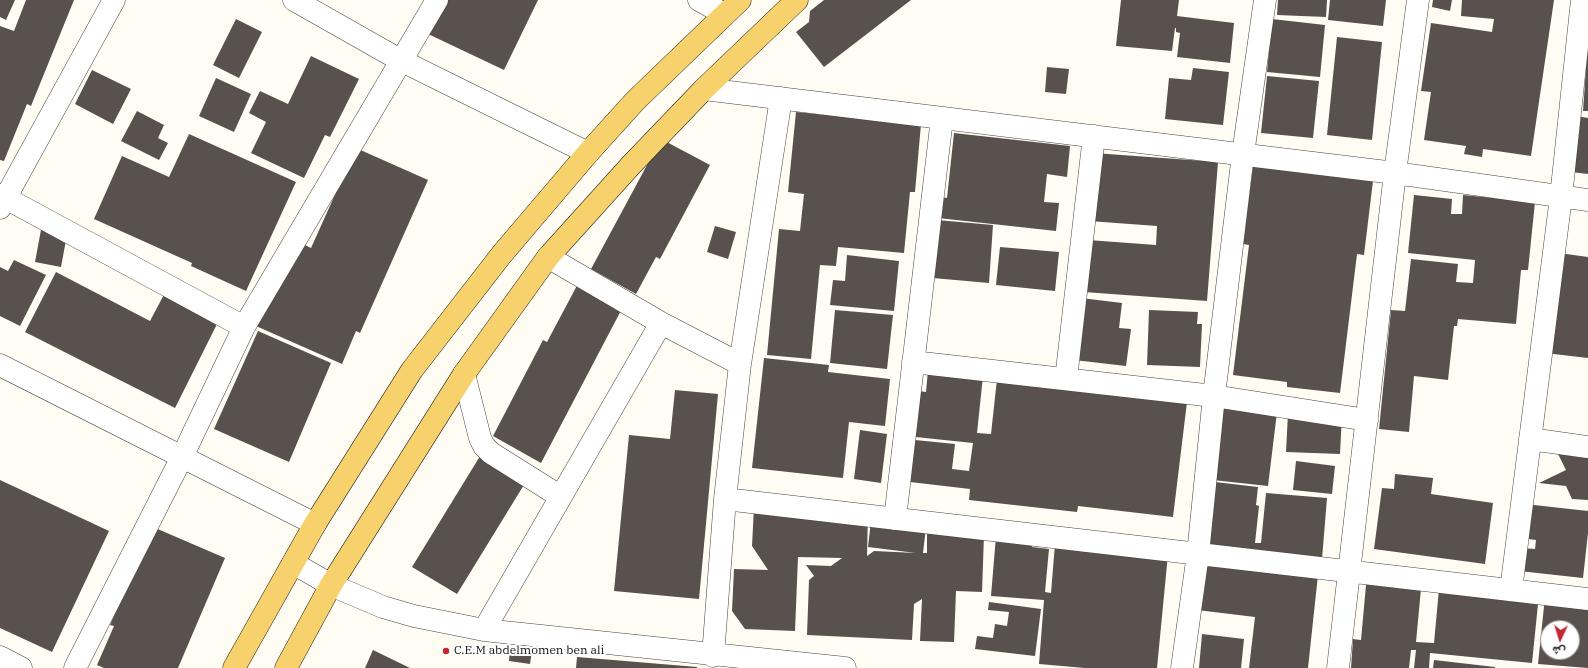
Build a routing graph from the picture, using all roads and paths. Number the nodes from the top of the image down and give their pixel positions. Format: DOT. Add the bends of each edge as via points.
graph roads {
  1 [pos="114,0"];
  2 [pos="294,0"];
  3 [pos="437,0"];
  4 [pos="699,0"];
  5 [pos="797,0"];
  6 [pos="1265,0"];
  7 [pos="1418,0"];
  8 [pos="1582,0"];
  9 [pos="732,7"];
  10 [pos="1583,32"];
  11 [pos="400,60"];
  12 [pos="704,89"];
  13 [pos="781,98"];
  14 [pos="942,118"];
  15 [pos="1094,136"];
  16 [pos="588,153"];
  17 [pos="1243,154"];
  18 [pos="1395,173"];
  19 [pos="1561,197"];
  20 [pos="1588,200"];
  21 [pos="2,201"];
  22 [pos="548,257"];
  23 [pos="661,323"];
  24 [pos="244,327"];
  25 [pos="913,362"];
  26 [pos="740,364"];
  27 [pos="0,365"];
  28 [pos="464,374"];
  29 [pos="1066,379"];
  30 [pos="1214,396"];
  31 [pos="1367,420"];
  32 [pos="1530,439"];
  33 [pos="1588,447"];
  34 [pos="182,457"];
  35 [pos="561,497"];
  36 [pos="725,499"];
  37 [pos="895,519"];
  38 [pos="314,524"];
  39 [pos="1198,554"];
  40 [pos="293,563"];
  41 [pos="1350,572"];
  42 [pos="331,585"];
  43 [pos="1511,590"];
  44 [pos="1588,599"];
  45 [pos="484,630"];
  46 [pos="713,656"];
  47 [pos="0,658"];
  48 [pos="21,668"];
  49 [pos="75,668"];
  50 [pos="234,668"];
  51 [pos="286,668"];
  52 [pos="845,668"];
  53 [pos="1182,668"];
  54 [pos="1338,668"];
  1 -- 21 [label="street"];
  2 -- 11 [label="street"];
  3 -- 11 [label="street"];
  4 -- 9 [label="street"];
  5 -- 12 [label="main road"];
  6 -- 17 [label="street"];
  7 -- 18 [label="street"];
  8 -- 10 [label="street"];
  9 -- 16 [label="main road" via="635,100"];
  10 -- 19 [label="street"];
  11 -- 16 [label="street"];
  11 -- 24 [label="street"];
  12 -- 13 [label="street"];
  12 -- 22 [label="main road"];
  13 -- 14 [label="street"];
  13 -- 26 [label="street"];
  14 -- 15 [label="street"];
  14 -- 25 [label="street"];
  15 -- 17 [label="street"];
  15 -- 29 [label="street"];
  16 -- 38 [label="main road" via="502,254 412,370"];
  17 -- 18 [label="street"];
  17 -- 30 [label="street"];
  18 -- 19 [label="street"];
  18 -- 31 [label="street"];
  19 -- 20 [label="street"];
  19 -- 32 [label="street"];
  21 -- 24 [label="street"];
  22 -- 23 [label="street"];
  22 -- 28 [label="main road"];
  23 -- 26 [label="street"];
  23 -- 35 [label="street"];
  24 -- 34 [label="street"];
  25 -- 29 [label="street"];
  25 -- 37 [label="street"];
  26 -- 36 [label="street"];
  27 -- 34 [label="street"];
  28 -- 35 [label="street" via="484,446"];
  28 -- 42 [label="main road"];
  29 -- 30 [label="street"];
  30 -- 31 [label="street"];
  30 -- 39 [label="street"];
  31 -- 41 [label="street"];
  32 -- 33 [label="street"];
  32 -- 43 [label="street"];
  34 -- 38 [label="street"];
  34 -- 49 [label="street"];
  35 -- 45 [label="street"];
  36 -- 37 [label="street"];
  36 -- 46 [label="street"];
  37 -- 39 [label="street"];
  38 -- 40 [label="main road"];
  39 -- 41 [label="street"];
  39 -- 53 [label="street"];
  40 -- 42 [label="street"];
  40 -- 50 [label="main road"];
  41 -- 43 [label="street"];
  41 -- 54 [label="street"];
  42 -- 45 [label="street" via="389,609"];
  42 -- 51 [label="main road"];
  43 -- 44 [label="street"];
  45 -- 46 [label="street"];
  46 -- 52 [label="street"];
  47 -- 48 [label="street"];
}
